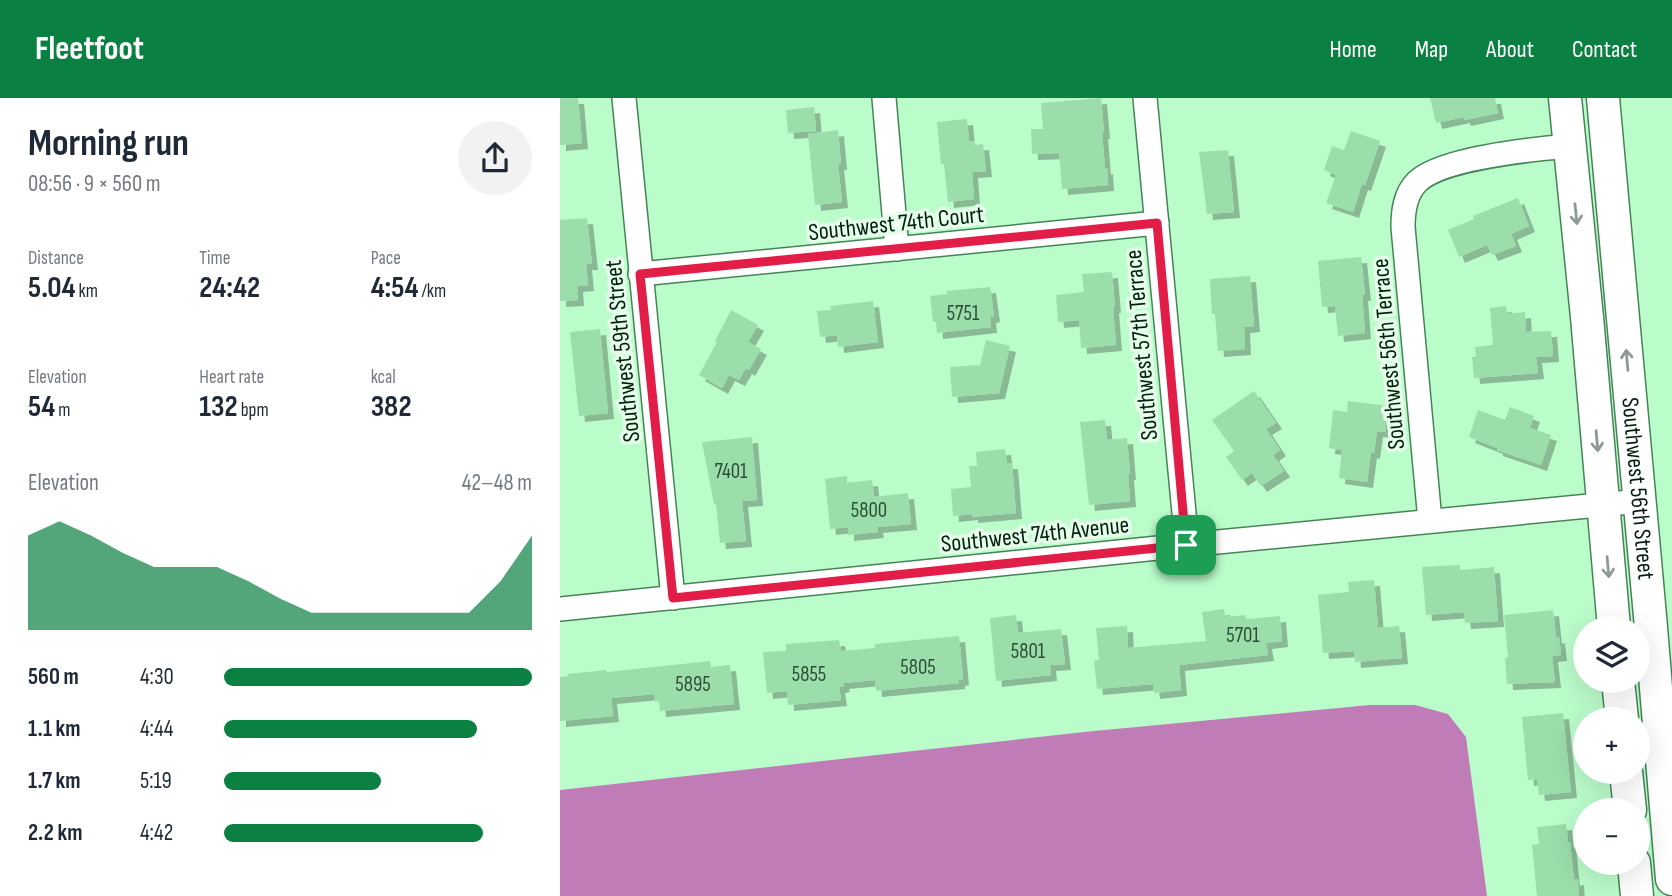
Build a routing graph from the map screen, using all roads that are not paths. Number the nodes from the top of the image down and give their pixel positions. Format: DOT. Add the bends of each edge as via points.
graph roads {
  1 [pos="624,98"];
  2 [pos="884,98"];
  3 [pos="1145,98"];
  4 [pos="1565,98"];
  5 [pos="1602,98"];
  6 [pos="1606,143"];
  7 [pos="1569,146"];
  8 [pos="1157,223"];
  9 [pos="897,249"];
  10 [pos="640,274"];
  11 [pos="1640,501"];
  12 [pos="1603,505"];
  13 [pos="1430,521"];
  14 [pos="1186,545"];
  15 [pos="673,598"];
  16 [pos="560,609"];
  17 [pos="1613,616"];
  18 [pos="1635,875"];
  19 [pos="1672,879"];
  20 [pos="1637,896"];
  1 -- 10 [label="street, Southwest 59th Street"];
  2 -- 9 [label="street"];
  3 -- 8 [label="street, Southwest 57th Terrace"];
  4 -- 7 [label="main road, Southwest 56th Street"];
  5 -- 6 [label="main road, Southwest 56th Street"];
  6 -- 7 [label="main road"];
  11 -- 6 [label="main road, Southwest 56th Street, one-way"];
  7 -- 12 [label="main road, Southwest 56th Street, one-way"];
  7 -- 13 [label="street, Southwest 56th Terrace" via="1473,160 1420,178 1409,191 1403,227"];
  8 -- 9 [label="street, Southwest 74th Court"];
  8 -- 14 [label="street, Southwest 57th Terrace"];
  9 -- 10 [label="street, Southwest 74th Court"];
  10 -- 15 [label="street, Southwest 59th Street"];
  11 -- 12 [label="street, Southwest 74th Avenue"];
  11 -- 19 [label="main road, Southwest 56th Street"];
  12 -- 13 [label="street, Southwest 74th Avenue"];
  12 -- 17 [label="main road, Southwest 56th Street, one-way"];
  13 -- 14 [label="street, Southwest 74th Avenue"];
  14 -- 15 [label="street, Southwest 74th Avenue"];
  15 -- 16 [label="street, Southwest 74th Avenue"];
  18 -- 20 [label="main road"];
}
